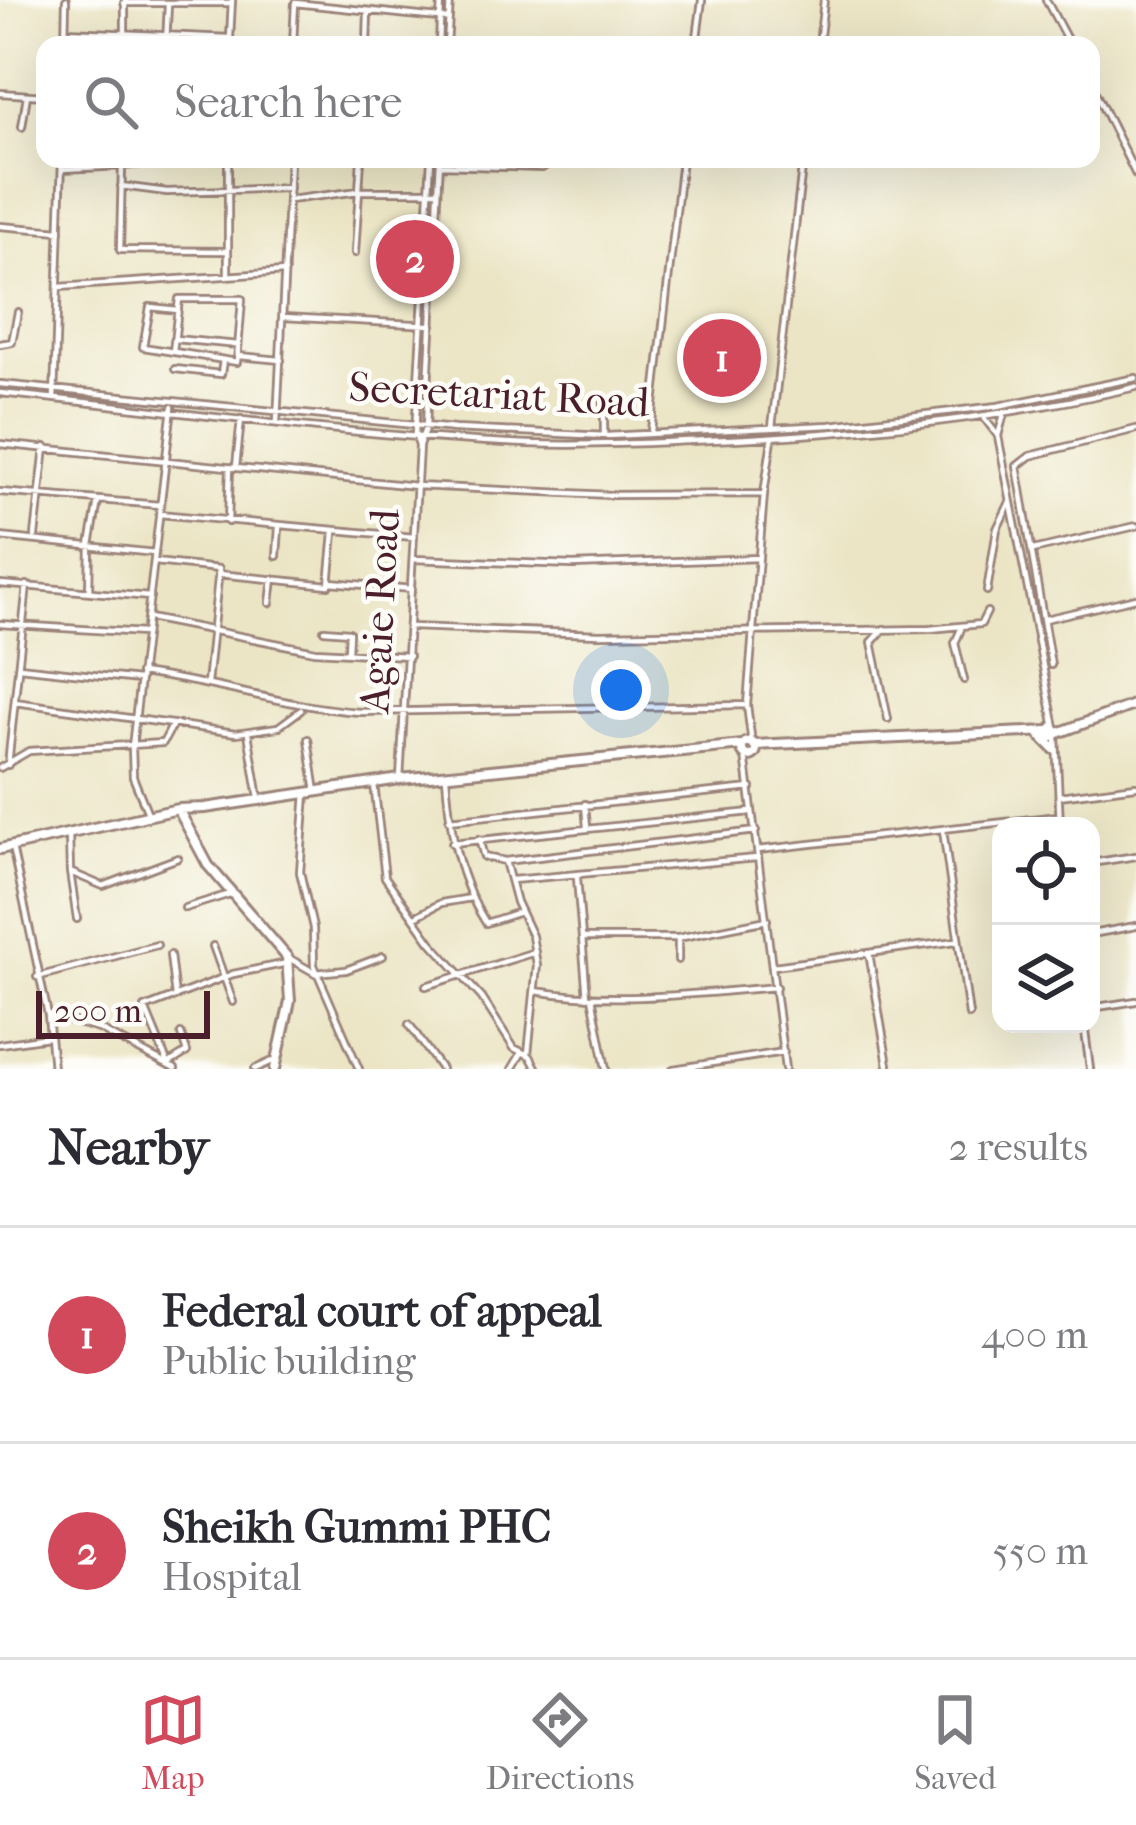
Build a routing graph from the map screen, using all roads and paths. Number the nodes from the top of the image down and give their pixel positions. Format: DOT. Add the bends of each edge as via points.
graph roads {
  1 [pos="66,0"];
  2 [pos="363,0"];
  3 [pos="446,0"];
  4 [pos="702,0"];
  5 [pos="824,0"];
  6 [pos="1046,0"];
  7 [pos="124,2"];
  8 [pos="232,2"];
  9 [pos="295,2"];
  10 [pos="168,4"];
  11 [pos="365,10"];
  12 [pos="444,18"];
  13 [pos="65,31"];
  14 [pos="125,32"];
  15 [pos="166,34"];
  16 [pos="65,36"];
  17 [pos="125,36"];
  18 [pos="184,36"];
  19 [pos="230,36"];
  20 [pos="293,36"];
  21 [pos="366,36"];
  22 [pos="443,36"];
  23 [pos="697,36"];
  24 [pos="820,36"];
  25 [pos="1065,36"];
  26 [pos="0,93"];
  27 [pos="27,95"];
  28 [pos="36,96"];
  29 [pos="1100,102"];
  30 [pos="22,128"];
  31 [pos="77,168"];
  32 [pos="122,168"];
  33 [pos="228,168"];
  34 [pos="290,168"];
  35 [pos="360,168"];
  36 [pos="429,168"];
  37 [pos="440,168"];
  38 [pos="681,168"];
  39 [pos="802,168"];
  40 [pos="62,170"];
  41 [pos="1136,175"];
  42 [pos="122,186"];
  43 [pos="227,187"];
  44 [pos="289,188"];
  45 [pos="428,190"];
  46 [pos="438,190"];
  47 [pos="359,191"];
  48 [pos="288,200"];
  49 [pos="0,226"];
  50 [pos="60,231"];
  51 [pos="226,251"];
  52 [pos="355,254"];
  53 [pos="285,272"];
  54 [pos="228,276"];
  55 [pos="59,286"];
  56 [pos="178,310"];
  57 [pos="18,312"];
  58 [pos="283,317"];
  59 [pos="423,325"];
  60 [pos="432,325"];
  61 [pos="175,339"];
  62 [pos="0,344"];
  63 [pos="238,345"];
  64 [pos="173,352"];
  65 [pos="237,356"];
  66 [pos="223,359"];
  67 [pos="281,360"];
  68 [pos="175,369"];
  69 [pos="1136,378"];
  70 [pos="0,384"];
  71 [pos="1136,387"];
  72 [pos="56,389"];
  73 [pos="0,393"];
  74 [pos="54,399"];
  75 [pos="604,400"];
  76 [pos="173,406"];
  77 [pos="279,411"];
  78 [pos="1004,414"];
  79 [pos="983,417"];
  80 [pos="242,418"];
  81 [pos="278,422"];
  82 [pos="416,425"];
  83 [pos="426,426"];
  84 [pos="773,429"];
  85 [pos="1136,429"];
  86 [pos="415,434"];
  87 [pos="652,434"];
  88 [pos="425,435"];
  89 [pos="604,436"];
  90 [pos="998,436"];
  91 [pos="772,438"];
  92 [pos="652,442"];
  93 [pos="0,444"];
  94 [pos="419,446"];
  95 [pos="45,447"];
  96 [pos="166,458"];
  97 [pos="233,467"];
  98 [pos="416,486"];
  99 [pos="0,492"];
  100 [pos="764,494"];
  101 [pos="39,495"];
  102 [pos="98,501"];
  103 [pos="1010,502"];
  104 [pos="160,505"];
  105 [pos="159,514"];
  106 [pos="227,522"];
  107 [pos="1136,526"];
  108 [pos="279,527"];
  109 [pos="334,532"];
  110 [pos="0,537"];
  111 [pos="414,537"];
  112 [pos="35,539"];
  113 [pos="90,545"];
  114 [pos="1033,550"];
  115 [pos="154,553"];
  116 [pos="277,556"];
  117 [pos="413,559"];
  118 [pos="759,559"];
  119 [pos="154,562"];
  120 [pos="218,574"];
  121 [pos="273,580"];
  122 [pos="330,582"];
  123 [pos="0,584"];
  124 [pos="27,585"];
  125 [pos="412,589"];
  126 [pos="89,591"];
  127 [pos="987,591"];
  128 [pos="150,597"];
  129 [pos="1136,598"];
  130 [pos="270,603"];
  131 [pos="986,612"];
  132 [pos="148,617"];
  133 [pos="1045,619"];
  134 [pos="0,624"];
  135 [pos="23,625"];
  136 [pos="411,628"];
  137 [pos="963,628"];
  138 [pos="884,629"];
  139 [pos="324,630"];
  140 [pos="213,631"];
  141 [pos="755,631"];
  142 [pos="146,633"];
  143 [pos="348,652"];
  144 [pos="410,656"];
  145 [pos="1051,665"];
  146 [pos="19,667"];
  147 [pos="140,676"];
  148 [pos="964,680"];
  149 [pos="207,684"];
  150 [pos="15,702"];
  151 [pos="1136,704"];
  152 [pos="748,705"];
  153 [pos="303,708"];
  154 [pos="406,713"];
  155 [pos="135,719"];
  156 [pos="888,719"];
  157 [pos="172,726"];
  158 [pos="248,733"];
  159 [pos="1035,733"];
  160 [pos="1054,735"];
  161 [pos="308,739"];
  162 [pos="132,747"];
  163 [pos="749,749"];
  164 [pos="8,765"];
  165 [pos="0,768"];
  166 [pos="446,777"];
  167 [pos="400,779"];
  168 [pos="374,783"];
  169 [pos="1136,785"];
  170 [pos="751,788"];
  171 [pos="311,792"];
  172 [pos="1058,796"];
  173 [pos="259,800"];
  174 [pos="585,804"];
  175 [pos="178,808"];
  176 [pos="754,812"];
  177 [pos="149,816"];
  178 [pos="1058,816"];
  179 [pos="449,820"];
  180 [pos="587,827"];
  181 [pos="943,830"];
  182 [pos="756,831"];
  183 [pos="69,834"];
  184 [pos="479,839"];
  185 [pos="452,843"];
  186 [pos="13,847"];
  187 [pos="0,849"];
  188 [pos="758,854"];
  189 [pos="1136,856"];
  190 [pos="178,858"];
  191 [pos="505,861"];
  192 [pos="1100,861"];
  193 [pos="70,872"];
  194 [pos="576,875"];
  195 [pos="512,880"];
  196 [pos="233,893"];
  197 [pos="471,898"];
  198 [pos="185,908"];
  199 [pos="520,912"];
  200 [pos="415,917"];
  201 [pos="77,919"];
  202 [pos="768,920"];
  203 [pos="1136,926"];
  204 [pos="1100,932"];
  205 [pos="584,938"];
  206 [pos="678,938"];
  207 [pos="956,940"];
  208 [pos="157,945"];
  209 [pos="213,946"];
  210 [pos="535,952"];
  211 [pos="869,953"];
  212 [pos="170,955"];
  213 [pos="383,956"];
  214 [pos="288,960"];
  215 [pos="678,960"];
  216 [pos="774,966"];
  217 [pos="315,973"];
  218 [pos="461,974"];
  219 [pos="37,977"];
  220 [pos="223,978"];
  221 [pos="426,986"];
  222 [pos="776,987"];
  223 [pos="535,991"];
  224 [pos="590,997"];
  225 [pos="175,998"];
  226 [pos="1136,1001"];
  227 [pos="233,1002"];
  228 [pos="1100,1007"];
  229 [pos="48,1015"];
  230 [pos="969,1016"];
  231 [pos="409,1024"];
  232 [pos="1085,1033"];
  233 [pos="181,1034"];
  234 [pos="50,1037"];
  235 [pos="0,1044"];
  236 [pos="784,1052"];
  237 [pos="525,1054"];
  238 [pos="167,1064"];
  239 [pos="276,1064"];
  240 [pos="888,1065"];
  241 [pos="53,1069"];
  242 [pos="175,1069"];
  243 [pos="255,1069"];
  244 [pos="359,1069"];
  245 [pos="441,1069"];
  246 [pos="512,1069"];
  247 [pos="537,1069"];
  248 [pos="606,1069"];
  249 [pos="673,1069"];
  250 [pos="785,1069"];
  251 [pos="1090,1069"];
  1 -- 13 [label="street"];
  2 -- 11 [label="street"];
  3 -- 12 [label="street"];
  4 -- 23 [label="street"];
  5 -- 24 [label="street"];
  6 -- 25 [label="street"];
  7 -- 10 [label="street"];
  7 -- 14 [label="street"];
  8 -- 10 [label="street"];
  8 -- 19 [label="street"];
  9 -- 11 [label="street"];
  9 -- 20 [label="street"];
  10 -- 15 [label="street"];
  11 -- 12 [label="street"];
  11 -- 21 [label="street"];
  12 -- 22 [label="street"];
  13 -- 14 [label="street"];
  13 -- 16 [label="street"];
  14 -- 15 [label="street"];
  14 -- 17 [label="street"];
  15 -- 18 [label="street"];
  26 -- 27 [label="street"];
  27 -- 28 [label="street"];
  27 -- 30 [label="street"];
  29 -- 41 [label="street"];
  31 -- 40 [label="street"];
  32 -- 42 [label="street"];
  33 -- 43 [label="street"];
  34 -- 44 [label="street"];
  35 -- 47 [label="street"];
  36 -- 45 [label="street"];
  37 -- 46 [label="street"];
  38 -- 87 [label="street"];
  39 -- 84 [label="street"];
  40 -- 50 [label="street"];
  42 -- 43 [label="street"];
  42 -- 51 [label="street" via="120,250"];
  43 -- 44 [label="street"];
  43 -- 51 [label="street"];
  44 -- 48 [label="street"];
  45 -- 46 [label="street"];
  45 -- 47 [label="street"];
  45 -- 59 [label="street"];
  46 -- 60 [label="street"];
  47 -- 48 [label="street"];
  47 -- 52 [label="street"];
  48 -- 53 [label="street"];
  49 -- 50 [label="street"];
  50 -- 55 [label="street"];
  51 -- 54 [label="street"];
  53 -- 54 [label="street"];
  53 -- 58 [label="street"];
  54 -- 55 [label="street"];
  55 -- 72 [label="street"];
  56 -- 61 [label="street"];
  56 -- 63 [label="street" via="179,299 242,299"];
  56 -- 64 [label="street" via="150,307 142,347"];
  57 -- 62 [label="street" via="12,342"];
  58 -- 59 [label="street"];
  58 -- 67 [label="street"];
  59 -- 60 [label="street"];
  59 -- 82 [label="street"];
  60 -- 83 [label="street"];
  61 -- 63 [label="street"];
  61 -- 64 [label="street"];
  63 -- 65 [label="street"];
  64 -- 66 [label="street"];
  65 -- 66 [label="street"];
  65 -- 67 [label="street"];
  66 -- 68 [label="street" via="221,374"];
  67 -- 77 [label="street"];
  69 -- 84 [label="street, Secretariat Road" via="998,406"];
  70 -- 72 [label="street, Secretariat Road"];
  71 -- 78 [label="street, Secretariat Road"];
  72 -- 74 [label="street"];
  72 -- 76 [label="street, Secretariat Road"];
  73 -- 74 [label="street, Secretariat Road"];
  74 -- 76 [label="street, Secretariat Road"];
  75 -- 89 [label="street"];
  76 -- 77 [label="street, Secretariat Road"];
  76 -- 80 [label="street, Secretariat Road"];
  76 -- 96 [label="street"];
  77 -- 81 [label="street"];
  77 -- 82 [label="street, Secretariat Road"];
  78 -- 79 [label="street, Secretariat Road"];
  78 -- 90 [label="street"];
  79 -- 90 [label="street"];
  79 -- 91 [label="street, Secretariat Road"];
  80 -- 81 [label="street, Secretariat Road"];
  80 -- 97 [label="street"];
  81 -- 86 [label="street, Secretariat Road"];
  82 -- 83 [label="street, Secretariat Road"];
  82 -- 86 [label="street"];
  83 -- 88 [label="street"];
  83 -- 89 [label="street, Secretariat Road"];
  84 -- 87 [label="street, Secretariat Road"];
  85 -- 114 [label="street" via="1019,464"];
  86 -- 88 [label="street, Secretariat Road"];
  86 -- 94 [label="street"];
  87 -- 89 [label="street, Secretariat Road"];
  87 -- 92 [label="street"];
  88 -- 92 [label="street, Secretariat Road"];
  88 -- 94 [label="street"];
  90 -- 103 [label="street"];
  91 -- 92 [label="street, Secretariat Road"];
  91 -- 100 [label="street"];
  93 -- 95 [label="street"];
  94 -- 98 [label="street, Agaie Road"];
  95 -- 96 [label="street"];
  95 -- 101 [label="street"];
  96 -- 97 [label="street"];
  96 -- 104 [label="street"];
  97 -- 98 [label="street"];
  97 -- 106 [label="street"];
  98 -- 100 [label="street"];
  98 -- 111 [label="street, Agaie Road"];
  99 -- 101 [label="street"];
  100 -- 118 [label="street"];
  101 -- 102 [label="street"];
  101 -- 112 [label="street"];
  102 -- 104 [label="street"];
  102 -- 113 [label="street"];
  103 -- 127 [label="street"];
  103 -- 160 [label="street"];
  104 -- 105 [label="street"];
  105 -- 106 [label="street"];
  105 -- 115 [label="street"];
  106 -- 108 [label="street"];
  107 -- 114 [label="street"];
  108 -- 109 [label="street"];
  108 -- 116 [label="street"];
  109 -- 111 [label="street"];
  109 -- 122 [label="street"];
  110 -- 112 [label="street"];
  111 -- 117 [label="street, Agaie Road"];
  112 -- 113 [label="street"];
  113 -- 115 [label="street"];
  113 -- 126 [label="street"];
  114 -- 133 [label="street"];
  115 -- 119 [label="street"];
  117 -- 118 [label="street"];
  117 -- 125 [label="street, Agaie Road"];
  118 -- 141 [label="street"];
  119 -- 120 [label="street" via="219,568"];
  119 -- 128 [label="street"];
  120 -- 121 [label="street"];
  120 -- 140 [label="street"];
  121 -- 122 [label="street"];
  121 -- 130 [label="street"];
  122 -- 125 [label="street"];
  123 -- 124 [label="street"];
  124 -- 126 [label="street"];
  124 -- 135 [label="street"];
  125 -- 136 [label="street, Agaie Road"];
  126 -- 128 [label="street"];
  128 -- 132 [label="street"];
  129 -- 133 [label="street"];
  131 -- 137 [label="street" via="982,625"];
  132 -- 140 [label="street"];
  132 -- 142 [label="street"];
  133 -- 145 [label="street"];
  134 -- 135 [label="street"];
  135 -- 142 [label="street"];
  135 -- 146 [label="street"];
  136 -- 141 [label="street"];
  136 -- 144 [label="street, Agaie Road"];
  137 -- 138 [label="street"];
  137 -- 148 [label="street" via="955,643"];
  138 -- 141 [label="street"];
  138 -- 156 [label="street" via="872,642"];
  139 -- 143 [label="street" via="349,632"];
  140 -- 143 [label="street"];
  140 -- 149 [label="street"];
  141 -- 152 [label="street"];
  142 -- 147 [label="street"];
  143 -- 144 [label="street"];
  144 -- 154 [label="street, Agaie Road"];
  146 -- 147 [label="street"];
  146 -- 150 [label="street"];
  147 -- 149 [label="street"];
  147 -- 155 [label="street"];
  149 -- 153 [label="street"];
  150 -- 155 [label="street"];
  150 -- 164 [label="street"];
  151 -- 160 [label="street"];
  152 -- 154 [label="street"];
  152 -- 163 [label="street"];
  153 -- 154 [label="street"];
  153 -- 158 [label="street" via="278,727"];
  154 -- 167 [label="street, Agaie Road"];
  155 -- 157 [label="street"];
  155 -- 162 [label="street"];
  157 -- 158 [label="street"];
  157 -- 162 [label="street" via="164,743"];
  158 -- 173 [label="street"];
  159 -- 160 [label="street"];
  159 -- 160 [label="street"];
  159 -- 163 [label="street"];
  160 -- 172 [label="street"];
  161 -- 171 [label="street"];
  162 -- 164 [label="street" via="29,752"];
  162 -- 177 [label="street" via="133,777"];
  163 -- 166 [label="street"];
  163 -- 170 [label="street"];
  164 -- 165 [label="street"];
  166 -- 167 [label="street"];
  166 -- 179 [label="street"];
  167 -- 168 [label="street"];
  168 -- 171 [label="street"];
  168 -- 200 [label="street" via="385,877"];
  169 -- 172 [label="street"];
  170 -- 174 [label="street"];
  170 -- 176 [label="street"];
  171 -- 173 [label="street"];
  171 -- 217 [label="street" via="300,872"];
  172 -- 178 [label="street"];
  173 -- 175 [label="street"];
  174 -- 179 [label="street"];
  174 -- 180 [label="street"];
  175 -- 177 [label="street"];
  175 -- 196 [label="street"];
  176 -- 180 [label="street"];
  176 -- 182 [label="street"];
  177 -- 183 [label="street"];
  178 -- 181 [label="street"];
  179 -- 185 [label="street"];
  180 -- 184 [label="street"];
  181 -- 188 [label="street"];
  181 -- 207 [label="street"];
  182 -- 188 [label="street"];
  182 -- 191 [label="street"];
  183 -- 186 [label="street"];
  183 -- 193 [label="street"];
  184 -- 185 [label="street"];
  184 -- 191 [label="street" via="484,857"];
  185 -- 197 [label="street"];
  186 -- 187 [label="street"];
  186 -- 219 [label="street"];
  188 -- 194 [label="street"];
  188 -- 202 [label="street"];
  189 -- 192 [label="street"];
  190 -- 193 [label="street" via="103,886"];
  191 -- 195 [label="street"];
  193 -- 201 [label="street"];
  194 -- 195 [label="street"];
  194 -- 205 [label="street"];
  195 -- 199 [label="street"];
  196 -- 198 [label="street"];
  196 -- 214 [label="street"];
  197 -- 199 [label="street" via="486,923"];
  197 -- 200 [label="street"];
  199 -- 210 [label="street"];
  200 -- 218 [label="street"];
  202 -- 206 [label="street"];
  202 -- 216 [label="street"];
  203 -- 204 [label="street"];
  205 -- 206 [label="street"];
  205 -- 224 [label="street"];
  206 -- 215 [label="street"];
  207 -- 211 [label="street"];
  207 -- 230 [label="street"];
  208 -- 219 [label="street"];
  209 -- 220 [label="street"];
  210 -- 218 [label="street"];
  210 -- 223 [label="street"];
  211 -- 216 [label="street"];
  211 -- 240 [label="street"];
  212 -- 225 [label="street"];
  213 -- 217 [label="street"];
  214 -- 217 [label="street"];
  214 -- 220 [label="street"];
  214 -- 239 [label="street" via="290,1000"];
  216 -- 222 [label="street"];
  217 -- 244 [label="street"];
  218 -- 221 [label="street"];
  218 -- 237 [label="street"];
  219 -- 229 [label="street"];
  220 -- 225 [label="street"];
  220 -- 227 [label="street"];
  222 -- 224 [label="street"];
  222 -- 236 [label="street"];
  223 -- 224 [label="street"];
  223 -- 237 [label="street"];
  224 -- 248 [label="street"];
  225 -- 238 [label="street" via="146,1008"];
  226 -- 228 [label="street"];
  229 -- 234 [label="street"];
  229 -- 238 [label="street" via="99,1029"];
  231 -- 245 [label="street"];
  232 -- 251 [label="street"];
  233 -- 238 [label="street" via="187,1052"];
  234 -- 235 [label="street"];
  234 -- 241 [label="street"];
  236 -- 249 [label="street"];
  236 -- 250 [label="street"];
  237 -- 246 [label="street"];
  237 -- 247 [label="street"];
  238 -- 242 [label="street"];
  239 -- 243 [label="street"];
}
